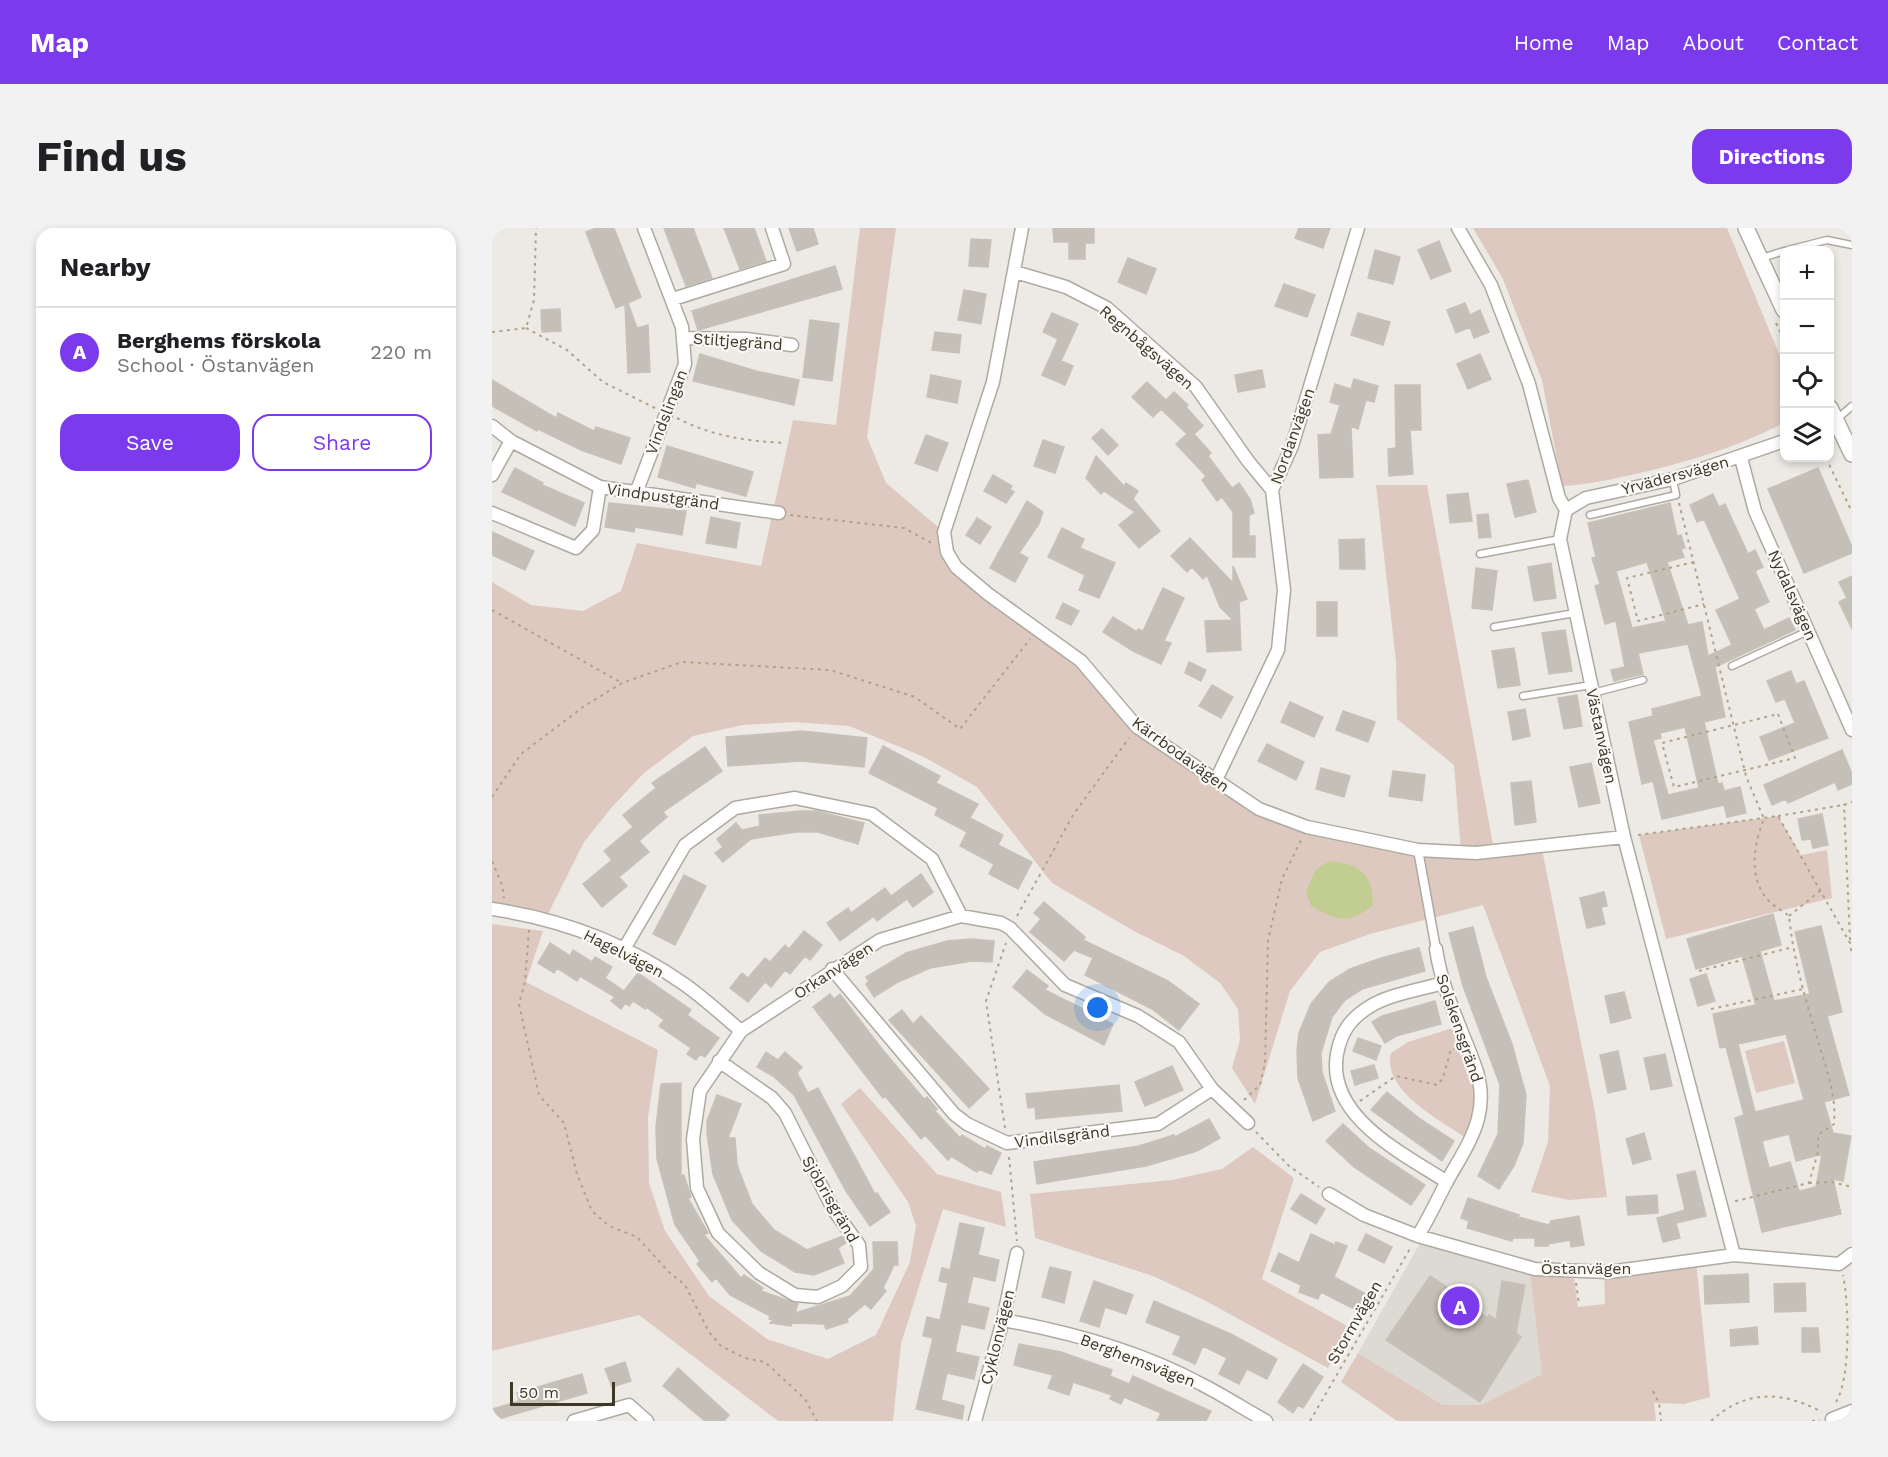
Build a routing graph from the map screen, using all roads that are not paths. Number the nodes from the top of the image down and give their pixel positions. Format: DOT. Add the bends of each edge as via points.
graph roads {
  1 [pos="644,228"];
  2 [pos="772,228"];
  3 [pos="1022,228"];
  4 [pos="1358,228"];
  5 [pos="1458,228"];
  6 [pos="1746,228"];
  7 [pos="1852,245"];
  8 [pos="1805,246"];
  9 [pos="1780,253"];
  10 [pos="1761,258"];
  11 [pos="1015,272"];
  12 [pos="673,299"];
  13 [pos="1780,300"];
  14 [pos="685,338"];
  15 [pos="792,345"];
  16 [pos="1852,406"];
  17 [pos="1834,415"];
  18 [pos="1834,422"];
  19 [pos="492,426"];
  20 [pos="511,441"];
  21 [pos="1780,443"];
  22 [pos="1852,454"];
  23 [pos="1741,458"];
  24 [pos="492,475"];
  25 [pos="1673,479"];
  26 [pos="600,487"];
  27 [pos="1272,490"];
  28 [pos="636,493"];
  29 [pos="1566,510"];
  30 [pos="492,513"];
  31 [pos="779,513"];
  32 [pos="1590,515"];
  33 [pos="1560,539"];
  34 [pos="1480,554"];
  35 [pos="1575,613"];
  36 [pos="1494,627"];
  37 [pos="1808,631"];
  38 [pos="1732,666"];
  39 [pos="1643,680"];
  40 [pos="1592,689"];
  41 [pos="1523,696"];
  42 [pos="1852,730"];
  43 [pos="1216,780"];
  44 [pos="1624,837"];
  45 [pos="1418,850"];
  46 [pos="492,909"];
  47 [pos="961,916"];
  48 [pos="624,949"];
  49 [pos="1436,949"];
  50 [pos="832,969"];
  51 [pos="1443,983"];
  52 [pos="741,1031"];
  53 [pos="719,1061"];
  54 [pos="1212,1089"];
  55 [pos="1248,1123"];
  56 [pos="1447,1182"];
  57 [pos="1329,1194"];
  58 [pos="1418,1236"];
  59 [pos="1017,1253"];
  60 [pos="1852,1254"];
  61 [pos="1734,1255"];
  62 [pos="1003,1320"];
  63 [pos="1852,1411"];
  64 [pos="1826,1420"];
  65 [pos="574,1421"];
  66 [pos="647,1421"];
  67 [pos="975,1421"];
  68 [pos="1266,1421"];
  1 -- 12 [label="street, Vindslingan"];
  2 -- 12 [label="street" via="784,264"];
  3 -- 11 [label="street"];
  4 -- 27 [label="street, Nordanvägen" via="1292,446"];
  5 -- 29 [label="street" via="1491,285 1529,384 1559,498"];
  6 -- 10 [label="street"];
  7 -- 8 [label="lane" via="1827,240"];
  9 -- 10 [label="lane"];
  10 -- 13 [label="street"];
  11 -- 27 [label="street, Regnbågsvägen" via="1066,287 1107,308 1196,387"];
  11 -- 43 [label="street, Kärrbodavägen" via="993,382 944,532 947,552 956,567 980,588 1081,661 1137,727"];
  12 -- 14 [label="street, Vindslingan"];
  14 -- 15 [label="street, Stiltjegränd"];
  14 -- 28 [label="street, Vindslingan" via="685,364"];
  16 -- 17 [label="lane"];
  18 -- 22 [label="street"];
  19 -- 20 [label="street, Vindpustgränd"];
  20 -- 24 [label="street"];
  20 -- 26 [label="street, Vindpustgränd"];
  21 -- 23 [label="street, Yrvädersvägen"];
  23 -- 25 [label="street, Yrvädersvägen"];
  23 -- 37 [label="street, Nydalsvägen" via="1755,511"];
  25 -- 29 [label="street, Yrvädersvägen" via="1586,498"];
  25 -- 32 [label="lane" via="1676,495"];
  26 -- 28 [label="street, Vindpustgränd"];
  26 -- 30 [label="street" via="593,530 576,548"];
  27 -- 43 [label="street, Nordanvägen" via="1284,590 1278,650"];
  28 -- 31 [label="street, Vindpustgränd"];
  29 -- 33 [label="street, Västanvägen"];
  33 -- 34 [label="lane"];
  33 -- 35 [label="street, Västanvägen"];
  35 -- 36 [label="lane"];
  35 -- 40 [label="street, Västanvägen"];
  37 -- 38 [label="lane"];
  37 -- 42 [label="street, Nydalsvägen"];
  39 -- 40 [label="lane"];
  40 -- 41 [label="lane"];
  40 -- 44 [label="street, Västanvägen"];
  43 -- 45 [label="street, Kärrbodavägen" via="1259,809 1307,827"];
  44 -- 45 [label="street, Kärrbodavägen" via="1476,853"];
  44 -- 61 [label="street, Västanvägen"];
  45 -- 49 [label="street"];
  46 -- 48 [label="street, Hagelvägen" via="560,922"];
  47 -- 48 [label="street" via="932,859 872,814 795,798 735,808 685,845"];
  47 -- 50 [label="street, Orkanvägen" via="880,940"];
  47 -- 54 [label="street, Orkanvägen" via="1010,928 1065,985 1138,1016 1179,1042"];
  48 -- 52 [label="street, Hagelvägen" via="683,984"];
  49 -- 51 [label="street, Solskensgränd"];
  50 -- 52 [label="street, Orkanvägen"];
  50 -- 54 [label="street, Vindilsgränd" via="954,1114 1007,1143 1158,1124"];
  51 -- 56 [label="street, Solskensgränd" via="1481,1089 1479,1122"];
  51 -- 56 [label="street" via="1371,1005 1347,1024 1335,1063 1352,1109 1386,1143"];
  52 -- 53 [label="street, Sjöbrisgränd"];
  53 -- 53 [label="street, Sjöbrisgränd" via="700,1091 693,1139 697,1188 718,1233 759,1273 795,1295 818,1297 842,1286 861,1267 859,1245 834,1209 784,1113 772,1098"];
  54 -- 55 [label="street, Orkanvägen"];
  56 -- 58 [label="street, Solskensgränd"];
  57 -- 58 [label="street, Östanvägen" via="1364,1215"];
  58 -- 61 [label="street, Östanvägen" via="1518,1265 1574,1272"];
  59 -- 62 [label="street, Cyklonvägen"];
  60 -- 61 [label="street, Östanvägen" via="1839,1264"];
  62 -- 67 [label="street, Cyklonvägen"];
  62 -- 68 [label="street, Berghemsvägen" via="1056,1329 1130,1354 1200,1383"];
  63 -- 64 [label="street"];
  65 -- 66 [label="street" via="629,1405"];
}
